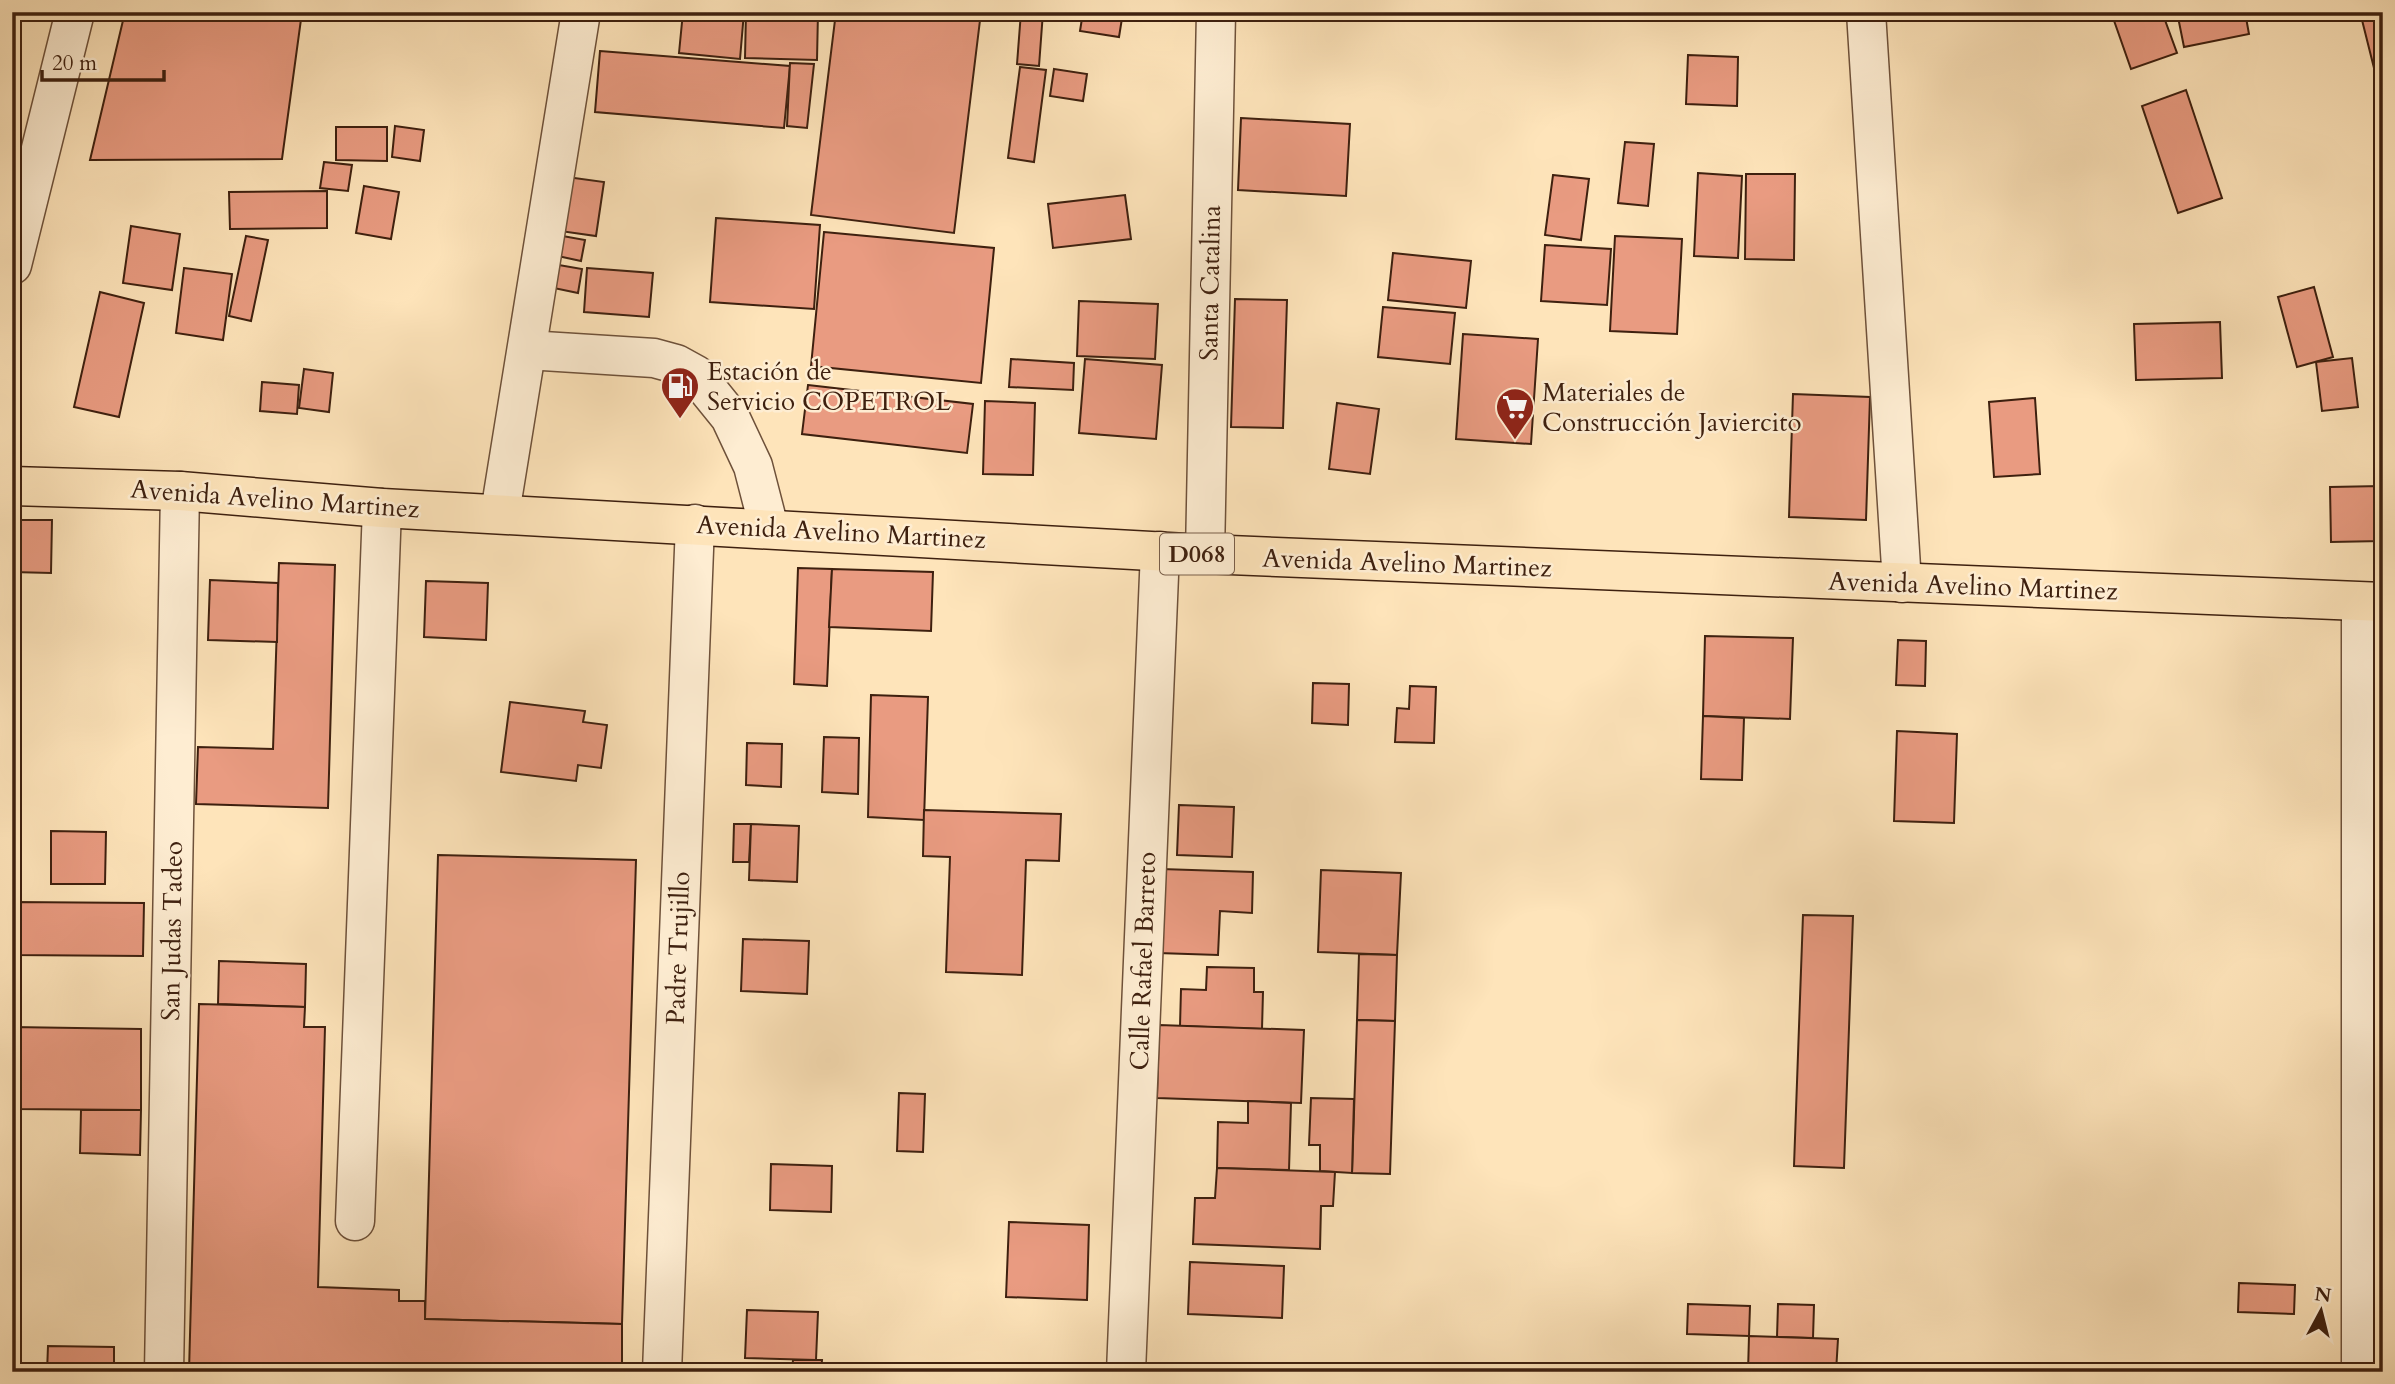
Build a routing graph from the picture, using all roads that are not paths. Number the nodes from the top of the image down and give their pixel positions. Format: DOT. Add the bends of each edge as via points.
graph roads {
  1 [pos="75,12"];
  2 [pos="582,12"];
  3 [pos="1216,12"];
  4 [pos="1866,12"];
  5 [pos="12,265"];
  6 [pos="527,350"];
  7 [pos="12,486"];
  8 [pos="180,491"];
  9 [pos="382,508"];
  10 [pos="500,513"];
  11 [pos="695,524"];
  12 [pos="769,528"];
  13 [pos="1160,551"];
  14 [pos="1205,554"];
  15 [pos="1902,583"];
  16 [pos="2372,602"];
  17 [pos="355,1221"];
  18 [pos="164,1372"];
  19 [pos="662,1372"];
  20 [pos="1126,1372"];
  21 [pos="2361,1372"];
  1 -- 5 [label="street"];
  2 -- 6 [label="street"];
  3 -- 14 [label="street, Santa Catalina"];
  4 -- 15 [label="street"];
  6 -- 10 [label="street"];
  6 -- 12 [label="street" via="654,358 696,375 730,417 753,466"];
  7 -- 8 [label="main road, Avenida Avelino Martinez / D068"];
  8 -- 9 [label="main road, Avenida Avelino Martinez / D068"];
  8 -- 18 [label="street, San Judas Tadeo"];
  9 -- 10 [label="main road, Avenida Avelino Martinez / D068"];
  9 -- 17 [label="street"];
  10 -- 11 [label="main road, Avenida Avelino Martinez / D068"];
  11 -- 12 [label="main road, Avenida Avelino Martinez / D068"];
  11 -- 19 [label="street, Padre Trujillo"];
  12 -- 13 [label="main road, Avenida Avelino Martinez / D068"];
  13 -- 14 [label="main road, Avenida Avelino Martinez / D068"];
  13 -- 20 [label="street, Calle Rafael Barreto"];
  14 -- 15 [label="main road, Avenida Avelino Martinez / D068"];
  15 -- 16 [label="main road, Avenida Avelino Martinez / D068"];
  16 -- 21 [label="street"];
}
